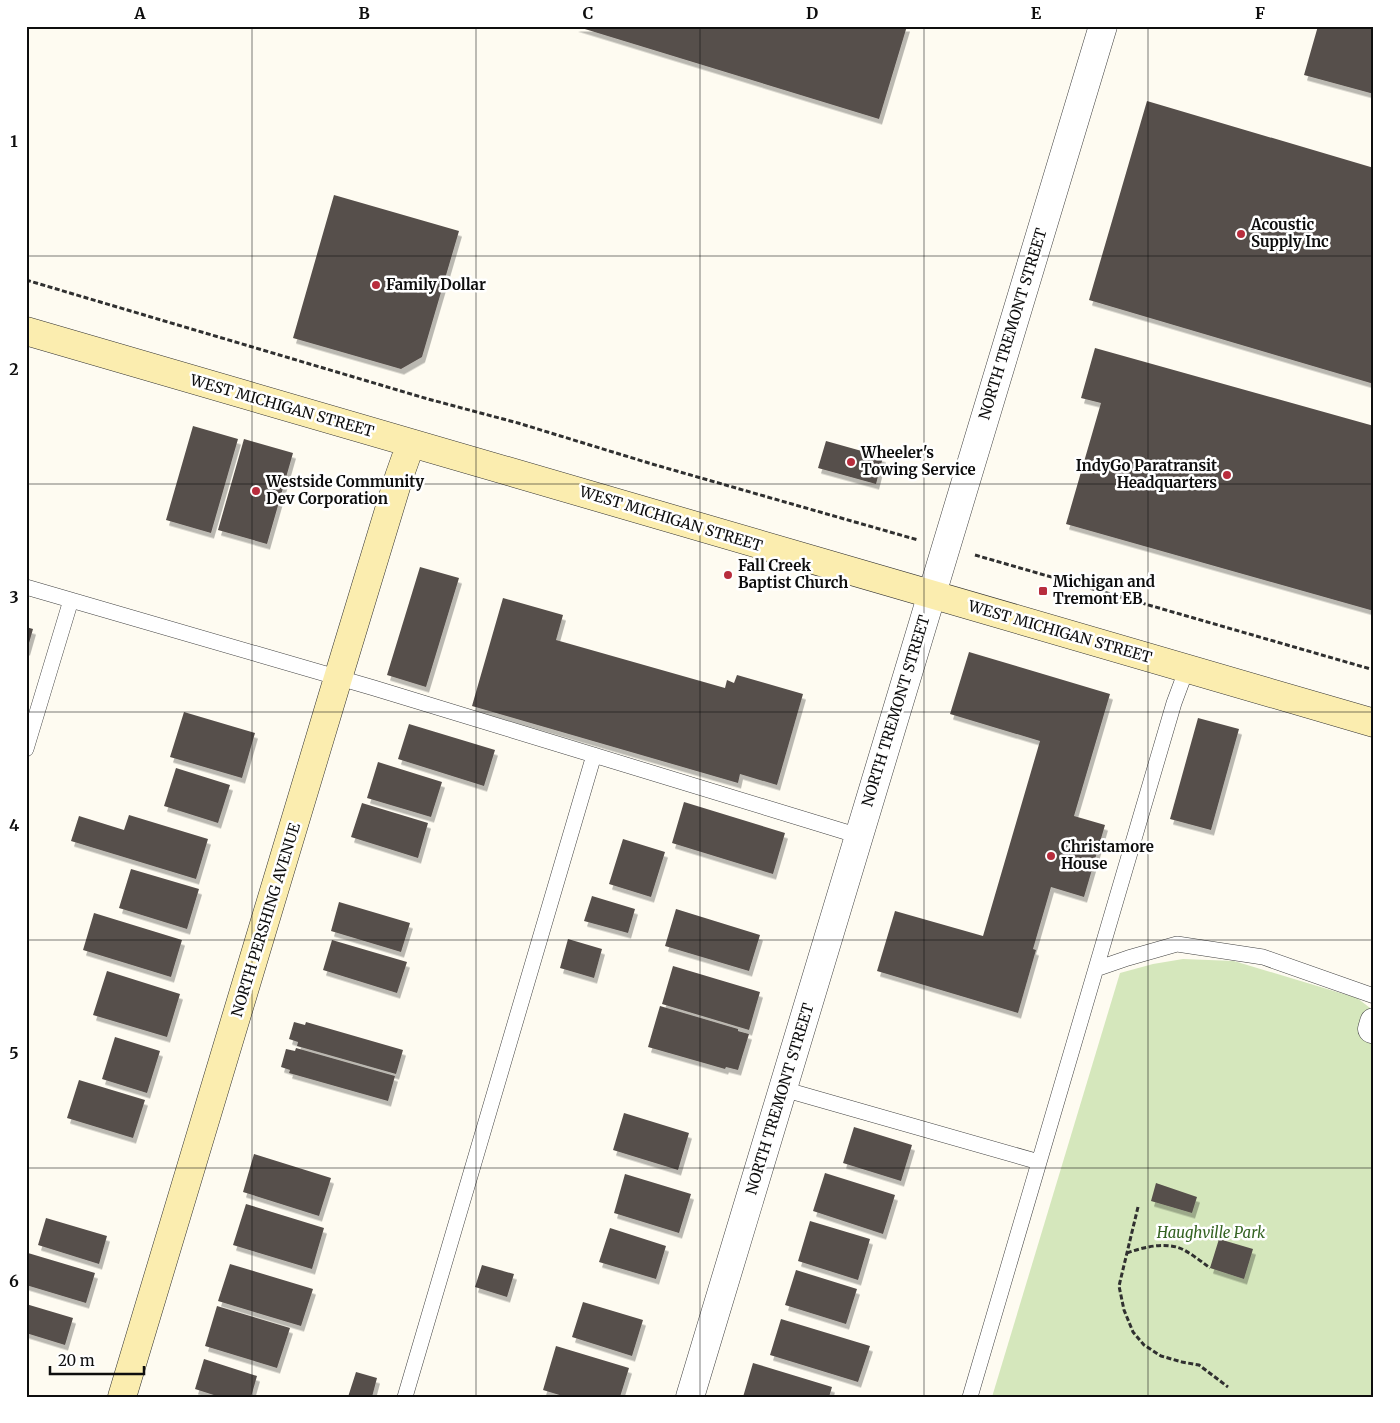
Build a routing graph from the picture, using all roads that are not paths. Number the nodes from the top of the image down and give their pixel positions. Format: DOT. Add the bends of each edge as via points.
graph roads {
  1 [pos="1103,26"];
  2 [pos="26,331"];
  3 [pos="411,443"];
  4 [pos="26,587"];
  5 [pos="932,594"];
  6 [pos="70,600"];
  7 [pos="1187,668"];
  8 [pos="338,678"];
  9 [pos="1374,723"];
  10 [pos="26,749"];
  11 [pos="594,755"];
  12 [pos="858,836"];
  13 [pos="1096,969"];
  14 [pos="1374,996"];
  15 [pos="783,1089"];
  16 [pos="1039,1162"];
  17 [pos="122,1397"];
  18 [pos="405,1397"];
  19 [pos="690,1397"];
  20 [pos="970,1397"];
  1 -- 5 [label="street, NORTH TREMONT STREET"];
  2 -- 3 [label="main road, WEST MICHIGAN STREET"];
  3 -- 5 [label="main road, WEST MICHIGAN STREET"];
  3 -- 8 [label="main road, NORTH PERSHING AVENUE"];
  4 -- 6 [label="lane"];
  5 -- 7 [label="main road, WEST MICHIGAN STREET"];
  5 -- 12 [label="street, NORTH TREMONT STREET"];
  6 -- 8 [label="lane"];
  6 -- 10 [label="lane"];
  7 -- 9 [label="main road, WEST MICHIGAN STREET"];
  7 -- 13 [label="lane"];
  8 -- 11 [label="lane"];
  8 -- 17 [label="main road, NORTH PERSHING AVENUE"];
  11 -- 12 [label="lane"];
  11 -- 18 [label="lane"];
  12 -- 15 [label="street, NORTH TREMONT STREET"];
  13 -- 14 [label="lane" via="1177,944 1262,956"];
  13 -- 16 [label="lane"];
  15 -- 16 [label="lane"];
  15 -- 19 [label="street, NORTH TREMONT STREET"];
  16 -- 20 [label="lane"];
}
